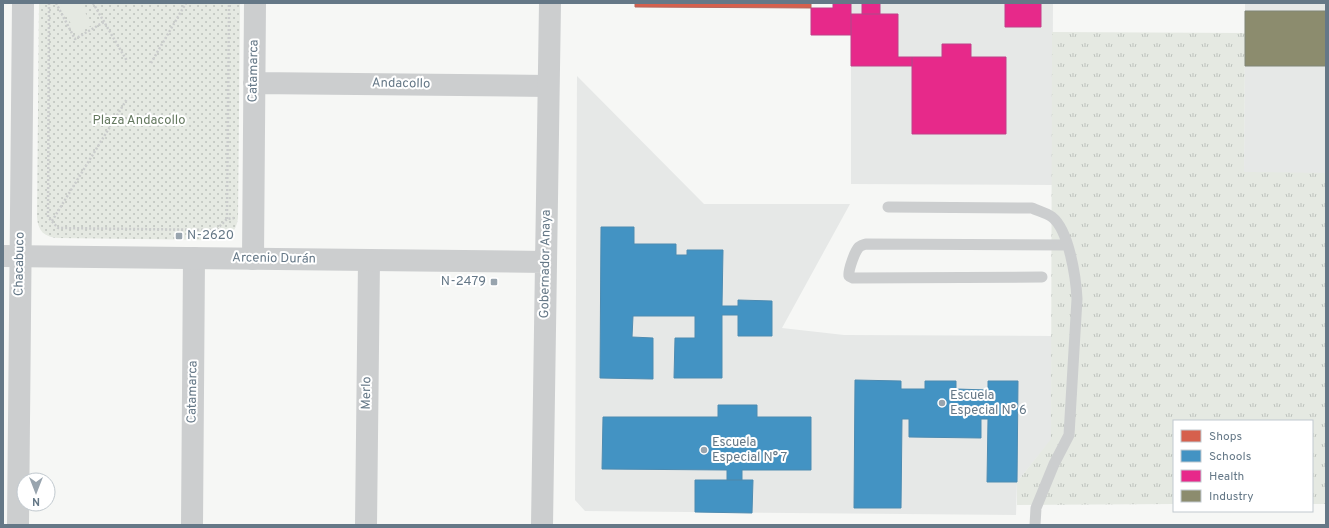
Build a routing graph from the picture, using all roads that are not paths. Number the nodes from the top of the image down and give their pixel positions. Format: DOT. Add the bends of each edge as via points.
graph roads {
  1 [pos="23,3"];
  2 [pos="255,3"];
  3 [pos="550,3"];
  4 [pos="254,83"];
  5 [pos="548,86"];
  6 [pos="888,207"];
  7 [pos="1067,246"];
  8 [pos="12,256"];
  9 [pos="194,258"];
  10 [pos="252,259"];
  11 [pos="369,260"];
  12 [pos="546,262"];
  13 [pos="1042,277"];
  14 [pos="18,525"];
  15 [pos="192,525"];
  16 [pos="366,525"];
  17 [pos="542,525"];
  18 [pos="1035,525"];
  1 -- 8 [label="street, Chacabuco"];
  2 -- 4 [label="street, Catamarca"];
  3 -- 5 [label="street, Gobernador Anaya"];
  4 -- 5 [label="street, Andacollo"];
  4 -- 10 [label="street, Catamarca"];
  5 -- 12 [label="street, Gobernador Anaya"];
  6 -- 7 [label="lane" via="1032,208 1052,217 1065,237"];
  7 -- 13 [label="lane" via="866,244 857,249 848,271 849,276 853,278"];
  7 -- 18 [label="lane" via="1075,277 1077,299 1069,435 1036,508"];
  8 -- 9 [label="street, Arcenio Durán"];
  8 -- 14 [label="street, Chacabuco"];
  9 -- 10 [label="street, Arcenio Durán"];
  9 -- 15 [label="street, Catamarca"];
  10 -- 11 [label="street, Arcenio Durán"];
  11 -- 12 [label="street, Arcenio Durán"];
  11 -- 16 [label="street, Merlo"];
  12 -- 17 [label="street, Gobernador Anaya"];
}
